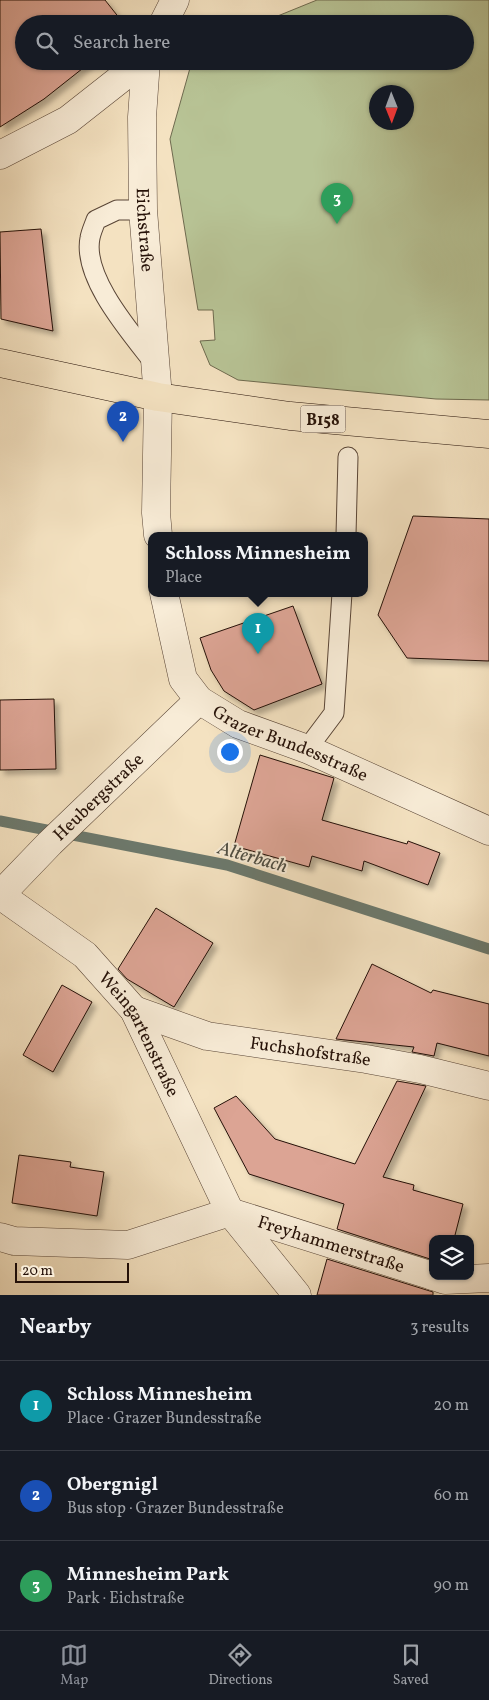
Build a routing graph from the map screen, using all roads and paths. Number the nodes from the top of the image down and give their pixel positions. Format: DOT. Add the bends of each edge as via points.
graph roads {
  1 [pos="175,0"];
  2 [pos="168,15"];
  3 [pos="133,70"];
  4 [pos="145,70"];
  5 [pos="0,155"];
  6 [pos="143,210"];
  7 [pos="0,363"];
  8 [pos="155,365"];
  9 [pos="158,397"];
  10 [pos="489,434"];
  11 [pos="348,457"];
  12 [pos="158,532"];
  13 [pos="346,532"];
  14 [pos="165,597"];
  15 [pos="342,597"];
  16 [pos="199,700"];
  17 [pos="307,749"];
  18 [pos="489,831"];
  19 [pos="0,895"];
  20 [pos="134,1010"];
  21 [pos="489,1086"];
  22 [pos="230,1212"];
  23 [pos="0,1237"];
  24 [pos="429,1275"];
  25 [pos="489,1278"];
  26 [pos="474,1279"];
  27 [pos="297,1295"];
  1 -- 2 [label="street"];
  3 -- 5 [label="street, Eichstraße" via="68,120"];
  4 -- 6 [label="street, Eichstraße"];
  6 -- 8 [label="street, Eichstraße"];
  6 -- 8 [label="lane" via="117,210 96,220 89,240 91,262 106,301"];
  7 -- 9 [label="main road, B158"];
  8 -- 9 [label="street, Eichstraße"];
  9 -- 10 [label="main road, B158" via="290,416"];
  9 -- 12 [label="street"];
  11 -- 13 [label="lane"];
  14 -- 16 [label="street, Grazer Bundesstraße" via="183,679"];
  15 -- 17 [label="lane" via="334,713"];
  16 -- 17 [label="street, Grazer Bundesstraße" via="238,724"];
  16 -- 19 [label="street, Heubergstraße" via="50,842"];
  17 -- 18 [label="street, Grazer Bundesstraße"];
  19 -- 20 [label="street, Weingartenstraße" via="85,955"];
  20 -- 21 [label="street, Fuchshofstraße" via="207,1036 411,1067"];
  20 -- 22 [label="street, Weingartenstraße"];
  22 -- 23 [label="street" via="128,1245 14,1241"];
  22 -- 24 [label="street, Freyhammerstraße"];
  22 -- 27 [label="street, Weingartenstraße"];
  25 -- 26 [label="street, Freyhammerstraße"];
}
